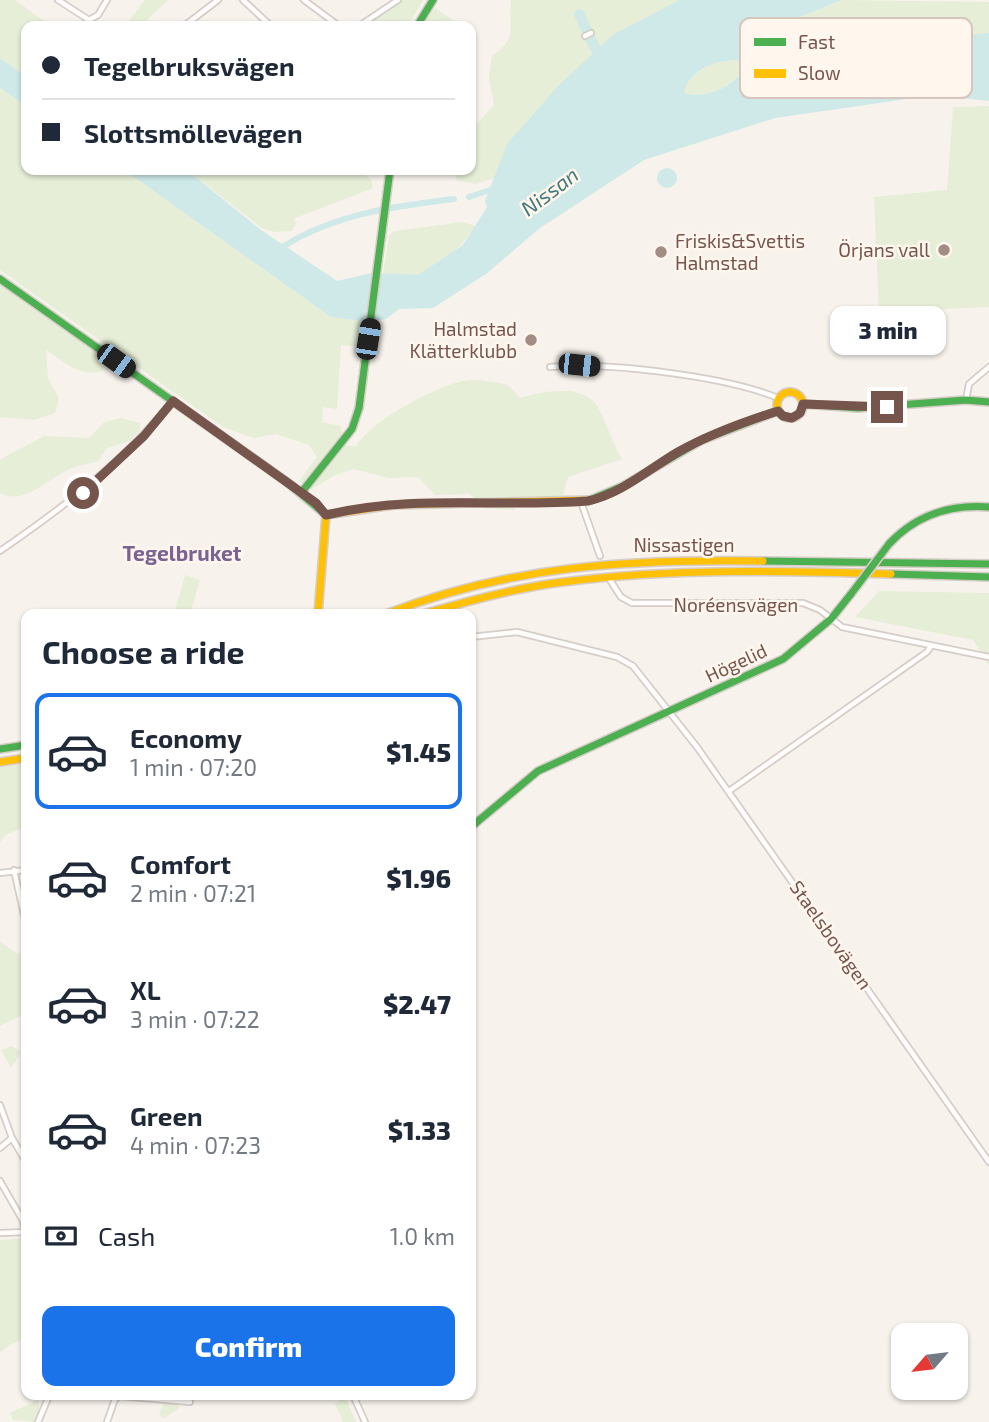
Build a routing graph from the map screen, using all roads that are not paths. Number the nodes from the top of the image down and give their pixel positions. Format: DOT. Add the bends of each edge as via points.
graph roads {
  1 [pos="58,0"];
  2 [pos="107,0"];
  3 [pos="218,0"];
  4 [pos="243,0"];
  5 [pos="304,0"];
  6 [pos="433,0"];
  7 [pos="394,1"];
  8 [pos="191,21"];
  9 [pos="266,21"];
  10 [pos="332,21"];
  11 [pos="366,21"];
  12 [pos="420,21"];
  13 [pos="389,175"];
  14 [pos="0,279"];
  15 [pos="550,367"];
  16 [pos="989,367"];
  17 [pos="778,398"];
  18 [pos="966,400"];
  19 [pos="173,401"];
  20 [pos="989,402"];
  21 [pos="803,404"];
  22 [pos="778,411"];
  23 [pos="301,493"];
  24 [pos="580,502"];
  25 [pos="989,507"];
  26 [pos="326,515"];
  27 [pos="0,551"];
  28 [pos="600,556"];
  29 [pos="989,564"];
  30 [pos="989,577"];
  31 [pos="610,580"];
  32 [pos="319,609"];
  33 [pos="400,609"];
  34 [pos="440,609"];
  35 [pos="831,619"];
  36 [pos="476,636"];
  37 [pos="931,646"];
  38 [pos="989,657"];
  39 [pos="671,710"];
  40 [pos="21,746"];
  41 [pos="0,749"];
  42 [pos="21,759"];
  43 [pos="0,762"];
  44 [pos="729,791"];
  45 [pos="476,823"];
  46 [pos="14,870"];
  47 [pos="21,870"];
  48 [pos="0,873"];
  49 [pos="21,893"];
  50 [pos="0,1105"];
  51 [pos="12,1138"];
  52 [pos="0,1148"];
  53 [pos="21,1153"];
  54 [pos="989,1163"];
  55 [pos="0,1181"];
  56 [pos="21,1218"];
  57 [pos="21,1232"];
  58 [pos="0,1233"];
  59 [pos="47,1400"];
  60 [pos="115,1400"];
  61 [pos="170,1400"];
  62 [pos="355,1400"];
  63 [pos="190,1402"];
  64 [pos="38,1422"];
  65 [pos="107,1422"];
  66 [pos="365,1422"];
  1 -- 2 [label="street" via="89,20"];
  3 -- 8 [label="street"];
  4 -- 9 [label="street"];
  5 -- 10 [label="street"];
  6 -- 12 [label="main road"];
  7 -- 11 [label="street"];
  13 -- 23 [label="main road" via="364,382 352,429"];
  14 -- 19 [label="main road"];
  15 -- 17 [label="street" via="579,365 669,374"];
  16 -- 18 [label="street" via="969,384"];
  17 -- 21 [label="main road" via="792,391"];
  17 -- 22 [label="main road"];
  18 -- 20 [label="main road"];
  18 -- 21 [label="main road" via="858,408"];
  19 -- 23 [label="main road"];
  19 -- 27 [label="street" via="144,436 83,493"];
  21 -- 22 [label="main road" via="792,418"];
  22 -- 24 [label="main road" via="726,428 606,495"];
  23 -- 26 [label="main road"];
  24 -- 26 [label="main road" via="440,500"];
  24 -- 28 [label="street"];
  25 -- 35 [label="main road, Högelid, bridge" via="965,505 937,511 904,530"];
  26 -- 32 [label="main road"];
  29 -- 33 [label="main road, Nissastigen" via="618,562 505,578"];
  30 -- 34 [label="main road, Nissastigen" via="754,573 595,577 501,591"];
  31 -- 35 [label="street, Noréensvägen" via="621,597 640,604 794,602 812,606"];
  35 -- 37 [label="street, Noréensvägen" via="842,627"];
  35 -- 39 [label="main road, Högelid" via="783,659"];
  36 -- 39 [label="street, Staelsbovägen" via="517,632 617,657 633,666"];
  37 -- 38 [label="street, Noréensvägen"];
  37 -- 44 [label="street"];
  39 -- 44 [label="street, Staelsbovägen"];
  39 -- 45 [label="main road, Högelid" via="538,771"];
  40 -- 41 [label="main road"];
  42 -- 43 [label="main road"];
  44 -- 54 [label="street, Staelsbovägen"];
  46 -- 47 [label="street"];
  46 -- 48 [label="street"];
  46 -- 49 [label="street"];
  50 -- 51 [label="street"];
  51 -- 52 [label="street"];
  51 -- 53 [label="street"];
  55 -- 56 [label="street"];
  57 -- 58 [label="street"];
  59 -- 64 [label="street"];
  60 -- 65 [label="street"];
  61 -- 63 [label="street"];
  62 -- 66 [label="street"];
}
